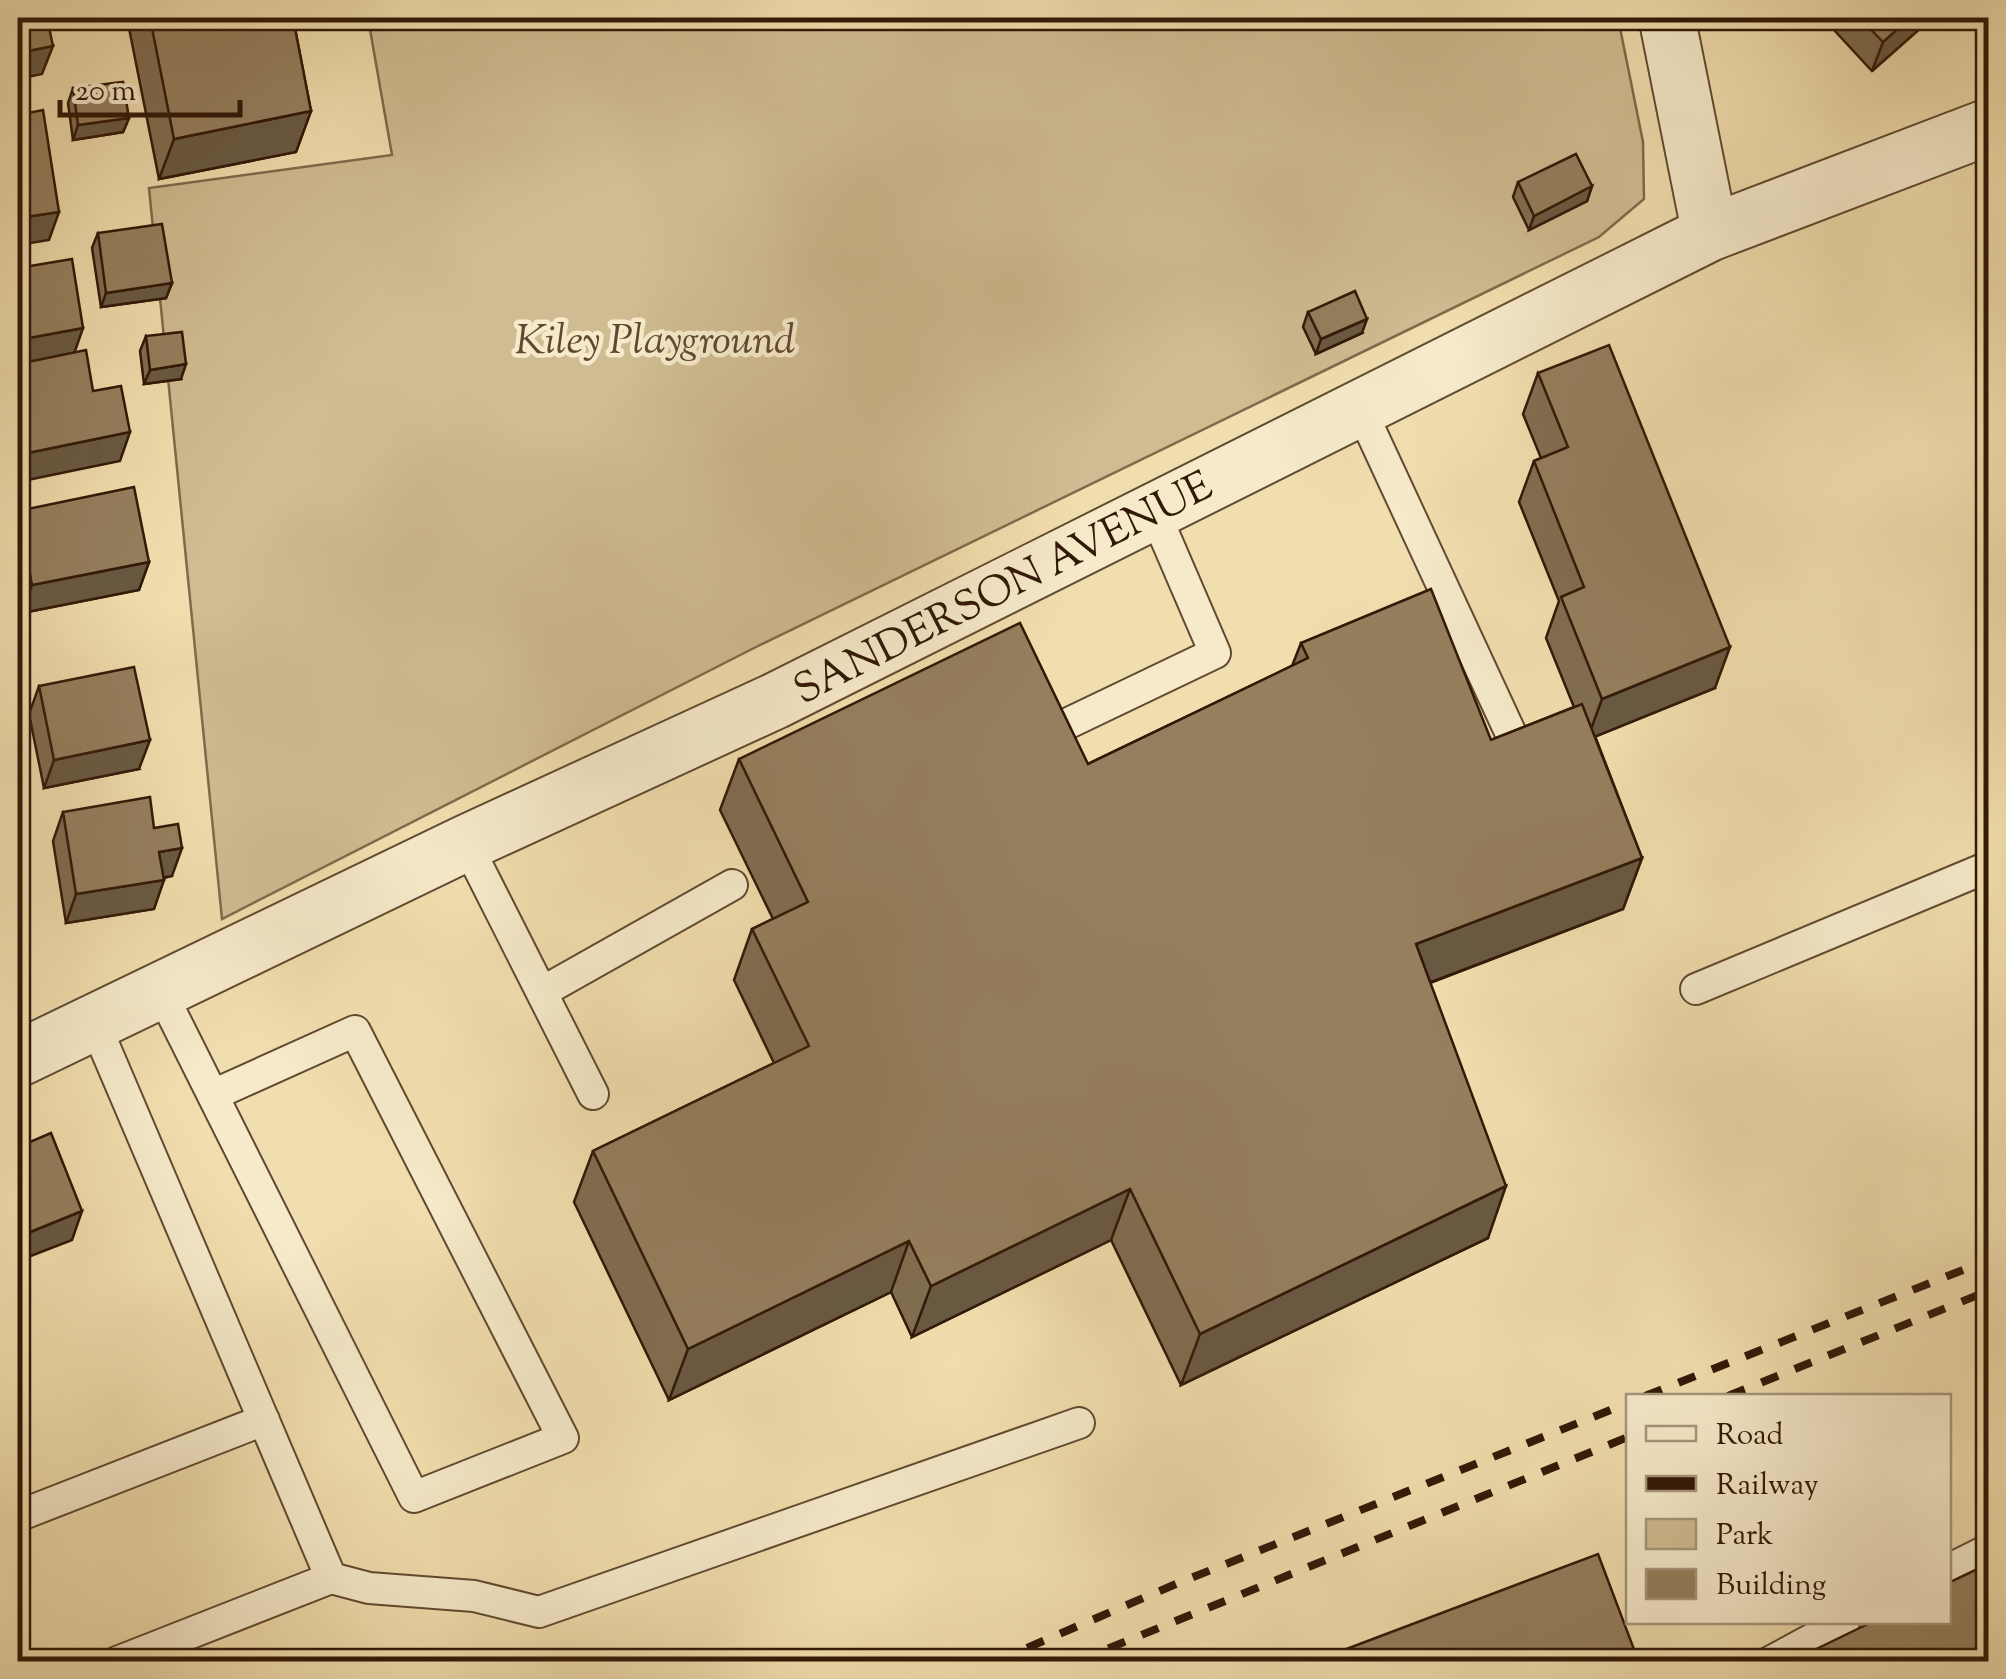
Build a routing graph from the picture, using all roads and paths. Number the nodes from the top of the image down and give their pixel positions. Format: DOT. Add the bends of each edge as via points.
graph roads {
  1 [pos="1667,18"];
  2 [pos="1988,127"];
  3 [pos="1710,233"];
  4 [pos="1359,406"];
  5 [pos="1153,509"];
  6 [pos="1052,731"];
  7 [pos="1512,736"];
  8 [pos="466,842"];
  9 [pos="1988,867"];
  10 [pos="732,885"];
  11 [pos="1696,989"];
  12 [pos="160,990"];
  13 [pos="542,992"];
  14 [pos="94,1022"];
  15 [pos="18,1054"];
  16 [pos="593,1094"];
  17 [pos="213,1095"];
  18 [pos="264,1420"];
  19 [pos="1079,1423"];
  20 [pos="18,1516"];
  21 [pos="1988,1550"];
  22 [pos="1951,1568"];
  23 [pos="331,1578"];
  24 [pos="1840,1624"];
  25 [pos="118,1662"];
  26 [pos="1770,1662"];
  1 -- 3 [label="street"];
  2 -- 3 [label="street, SANDERSON AVENUE"];
  3 -- 4 [label="street, SANDERSON AVENUE"];
  4 -- 5 [label="street, SANDERSON AVENUE"];
  4 -- 7 [label="lane"];
  5 -- 6 [label="lane" via="1214,652"];
  5 -- 8 [label="street, SANDERSON AVENUE" via="776,702"];
  8 -- 12 [label="street, SANDERSON AVENUE"];
  8 -- 13 [label="lane"];
  9 -- 11 [label="lane"];
  10 -- 13 [label="lane"];
  12 -- 14 [label="street, SANDERSON AVENUE"];
  12 -- 17 [label="lane"];
  13 -- 16 [label="lane"];
  14 -- 15 [label="street, SANDERSON AVENUE"];
  14 -- 18 [label="lane"];
  17 -- 17 [label="lane" via="356,1031 563,1438 414,1498"];
  18 -- 20 [label="lane"];
  18 -- 23 [label="lane"];
  19 -- 23 [label="lane" via="540,1612 474,1596 370,1588"];
  21 -- 22 [label="lane"];
  23 -- 25 [label="lane"];
  24 -- 26 [label="lane"];
}
